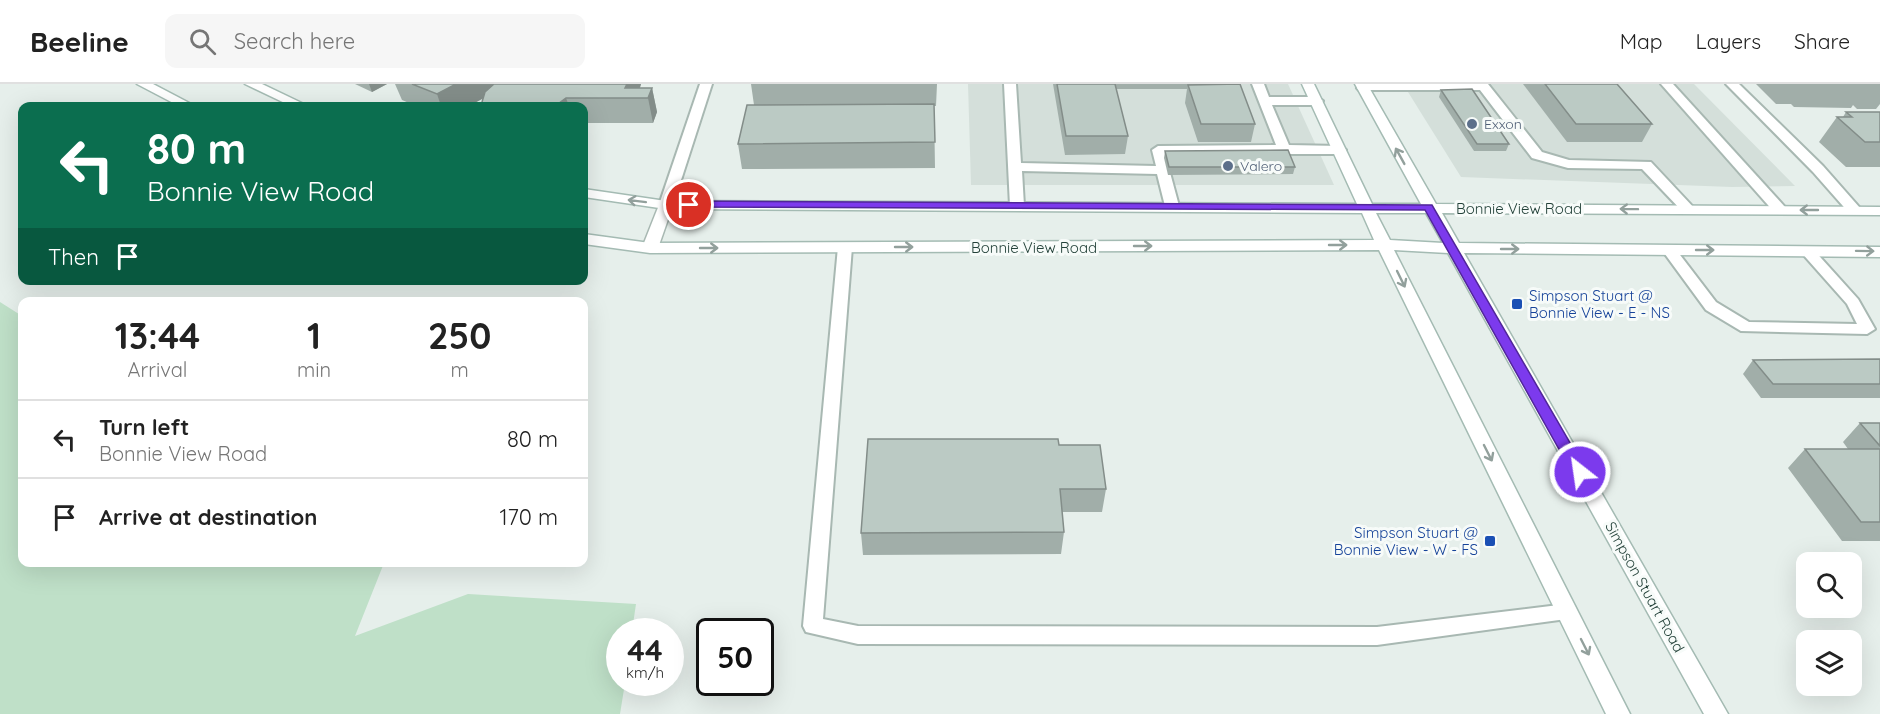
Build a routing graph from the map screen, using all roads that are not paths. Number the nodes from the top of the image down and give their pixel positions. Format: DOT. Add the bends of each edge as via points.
graph roads {
  1 [pos="143,84"];
  2 [pos="251,84"];
  3 [pos="706,84"];
  4 [pos="1010,84"];
  5 [pos="1258,84"];
  6 [pos="1308,84"];
  7 [pos="1667,84"];
  8 [pos="1732,84"];
  9 [pos="1362,86"];
  10 [pos="1265,101"];
  11 [pos="1317,101"];
  12 [pos="180,102"];
  13 [pos="292,102"];
  14 [pos="1284,149"];
  15 [pos="1341,150"];
  16 [pos="1015,167"];
  17 [pos="1163,170"];
  18 [pos="588,194"];
  19 [pos="666,205"];
  20 [pos="1017,206"];
  21 [pos="1172,206"];
  22 [pos="1368,207"];
  23 [pos="1428,207"];
  24 [pos="1688,209"];
  25 [pos="1780,210"];
  26 [pos="1855,210"];
  27 [pos="1880,211"];
  28 [pos="588,240"];
  29 [pos="1385,245"];
  30 [pos="845,247"];
  31 [pos="650,248"];
  32 [pos="1452,248"];
  33 [pos="1669,250"];
  34 [pos="1807,251"];
  35 [pos="1880,252"];
  36 [pos="1567,612"];
  37 [pos="1618,714"];
  38 [pos="1716,714"];
  1 -- 12 [label="main road"];
  2 -- 13 [label="main road"];
  3 -- 19 [label="lane"];
  4 -- 16 [label="lane"];
  5 -- 10 [label="lane"];
  6 -- 11 [label="main road"];
  7 -- 25 [label="lane"];
  8 -- 26 [label="lane"];
  23 -- 9 [label="main road, Simpson Stuart Road, one-way"];
  9 -- 24 [label="lane" via="1484,86 1537,155 1568,164 1646,165"];
  10 -- 11 [label="lane"];
  10 -- 14 [label="lane"];
  11 -- 15 [label="main road"];
  14 -- 15 [label="lane"];
  14 -- 17 [label="lane" via="1158,150"];
  15 -- 22 [label="main road"];
  16 -- 17 [label="lane"];
  16 -- 20 [label="lane"];
  17 -- 21 [label="lane"];
  19 -- 18 [label="main road, Bonnie View Road, one-way"];
  19 -- 20 [label="main road, Bonnie View Road"];
  19 -- 31 [label="main road"];
  20 -- 21 [label="main road, Bonnie View Road"];
  21 -- 22 [label="main road, Bonnie View Road"];
  22 -- 23 [label="main road, Bonnie View Road"];
  22 -- 29 [label="main road"];
  24 -- 23 [label="main road, Bonnie View Road, one-way"];
  23 -- 32 [label="main road, Simpson Stuart Road"];
  24 -- 25 [label="main road, Bonnie View Road"];
  26 -- 25 [label="main road, Bonnie View Road, one-way"];
  26 -- 27 [label="main road, Bonnie View Road"];
  28 -- 31 [label="main road, Bonnie View Road"];
  30 -- 29 [label="main road, Bonnie View Road, one-way"];
  29 -- 32 [label="main road, Bonnie View Road"];
  29 -- 36 [label="main road, one-way"];
  31 -- 30 [label="main road, Bonnie View Road, one-way"];
  30 -- 36 [label="lane" via="813,626 858,635 1377,636"];
  32 -- 33 [label="main road, Bonnie View Road, one-way"];
  32 -- 38 [label="main road, Simpson Stuart Road"];
  33 -- 34 [label="main road, Bonnie View Road, one-way"];
  33 -- 34 [label="lane" via="1712,306 1746,327 1867,329 1853,302"];
  34 -- 35 [label="main road, Bonnie View Road, one-way"];
  36 -- 37 [label="main road, one-way"];
}
